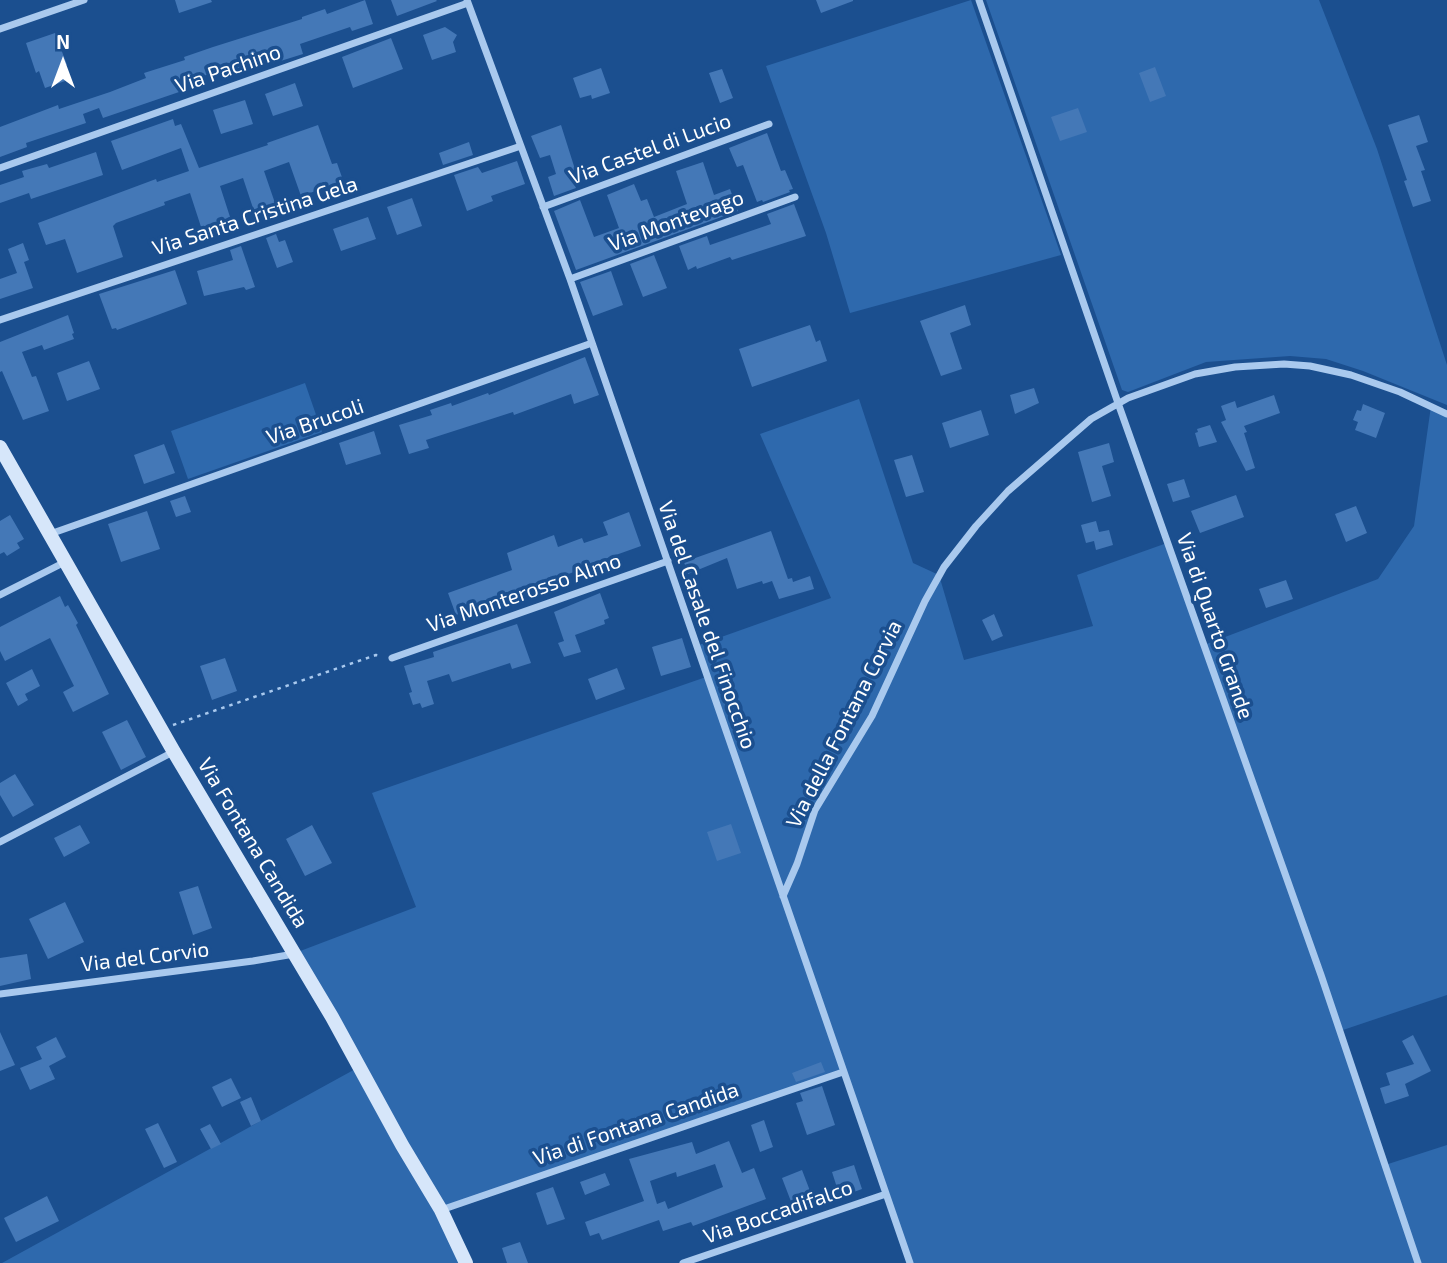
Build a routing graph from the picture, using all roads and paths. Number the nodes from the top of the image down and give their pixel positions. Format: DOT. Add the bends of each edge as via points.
graph roads {
  1 [pos="84,0"];
  2 [pos="979,0"];
  3 [pos="467,2"];
  4 [pos="0,29"];
  5 [pos="769,124"];
  6 [pos="521,146"];
  7 [pos="0,169"];
  8 [pos="795,197"];
  9 [pos="544,207"];
  10 [pos="570,279"];
  11 [pos="0,320"];
  12 [pos="592,343"];
  13 [pos="1118,403"];
  14 [pos="1447,414"];
  15 [pos="0,447"];
  16 [pos="50,534"];
  17 [pos="65,561"];
  18 [pos="667,561"];
  19 [pos="0,594"];
  20 [pos="393,658"];
  21 [pos="161,730"];
  22 [pos="174,752"];
  23 [pos="0,842"];
  24 [pos="782,897"];
  25 [pos="295,954"];
  26 [pos="0,994"];
  27 [pos="843,1072"];
  28 [pos="886,1194"];
  29 [pos="441,1210"];
  30 [pos="466,1263"];
  31 [pos="682,1263"];
  32 [pos="910,1263"];
  33 [pos="1418,1263"];
  1 -- 4 [label="street"];
  2 -- 13 [label="street, Via di Quarto Grande"];
  3 -- 6 [label="street, Via del Casale del Finocchio"];
  3 -- 7 [label="street, Via Pachino"];
  5 -- 9 [label="street, Via Castel di Lucio"];
  6 -- 9 [label="street, Via del Casale del Finocchio"];
  6 -- 11 [label="street, Via Santa Cristina Gela"];
  8 -- 10 [label="street, Via Montevago"];
  9 -- 10 [label="street, Via del Casale del Finocchio"];
  10 -- 12 [label="street, Via del Casale del Finocchio"];
  12 -- 16 [label="street, Via Brucoli"];
  12 -- 18 [label="street, Via del Casale del Finocchio"];
  13 -- 14 [label="street, Via della Fontana Corvia" via="1205,371 1284,364 1350,375"];
  13 -- 24 [label="street, Via della Fontana Corvia" via="1072,434 1025,475 944,567 876,709 815,810"];
  13 -- 33 [label="street, Via di Quarto Grande"];
  15 -- 16 [label="main road, Via Fontana Candida"];
  16 -- 17 [label="main road, Via Fontana Candida"];
  17 -- 19 [label="street"];
  17 -- 21 [label="main road, Via Fontana Candida"];
  18 -- 20 [label="street, Via Monterosso Almo"];
  18 -- 24 [label="street, Via del Casale del Finocchio"];
  20 -- 21 [label="path" via="376,655"];
  21 -- 22 [label="main road, Via Fontana Candida"];
  22 -- 23 [label="street"];
  22 -- 25 [label="main road, Via Fontana Candida"];
  24 -- 27 [label="street, Via del Casale del Finocchio"];
  25 -- 26 [label="street, Via del Corvio"];
  25 -- 29 [label="main road, Via Fontana Candida"];
  27 -- 28 [label="street, Via del Casale del Finocchio"];
  27 -- 29 [label="street, Via di Fontana Candida"];
  28 -- 31 [label="street, Via Boccadifalco"];
  28 -- 32 [label="street, Via del Casale del Finocchio"];
  29 -- 30 [label="main road, Via Fontana Candida"];
}
